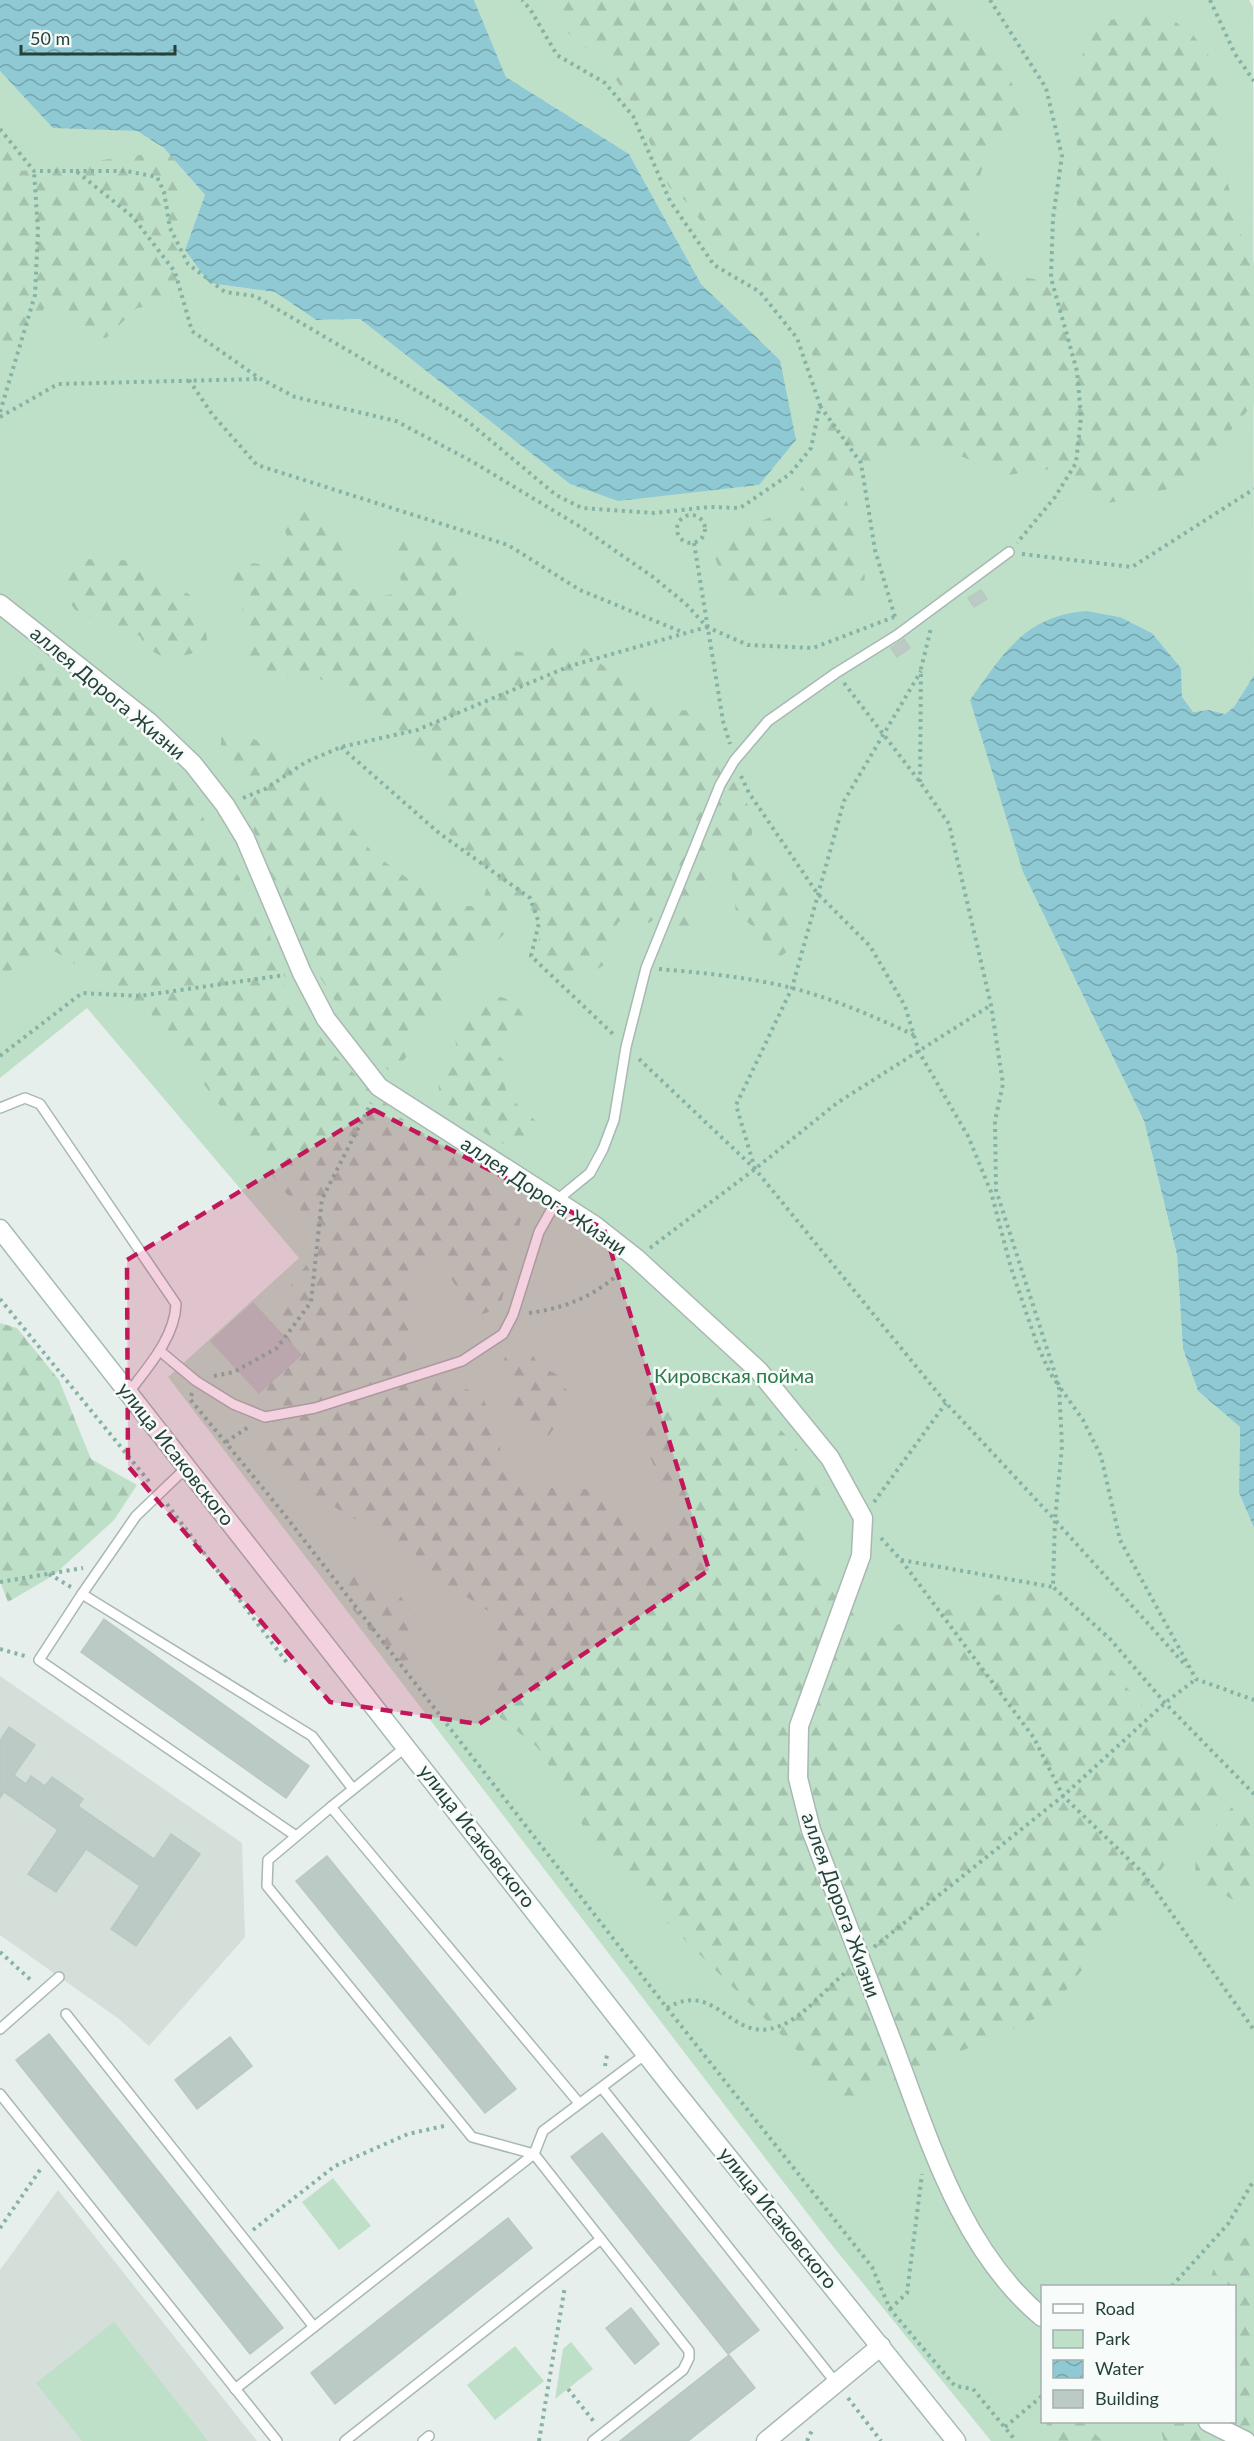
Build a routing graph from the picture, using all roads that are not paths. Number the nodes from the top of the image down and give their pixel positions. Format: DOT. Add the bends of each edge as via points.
graph roads {
  1 [pos="1009,552"];
  2 [pos="0,604"];
  3 [pos="0,1108"];
  4 [pos="557,1200"];
  5 [pos="0,1229"];
  6 [pos="160,1351"];
  7 [pos="129,1392"];
  8 [pos="186,1468"];
  9 [pos="82,1594"];
  10 [pos="407,1746"];
  11 [pos="353,1789"];
  12 [pos="331,1807"];
  13 [pos="296,1836"];
  14 [pos="59,1977"];
  15 [pos="66,2014"];
  16 [pos="0,2029"];
  17 [pos="647,2053"];
  18 [pos="602,2088"];
  19 [pos="0,2094"];
  20 [pos="579,2103"];
  21 [pos="534,2154"];
  22 [pos="601,2239"];
  23 [pos="1041,2316"];
  24 [pos="314,2327"];
  25 [pos="881,2346"];
  26 [pos="836,2383"];
  27 [pos="235,2389"];
  28 [pos="1212,2423"];
  29 [pos="952,2440"];
  30 [pos="277,2441"];
  31 [pos="345,2441"];
  32 [pos="593,2441"];
  33 [pos="766,2441"];
  34 [pos="1246,2441"];
  1 -- 4 [label="lane" via="897,635 768,721 734,761 720,785 646,968 623,1044 614,1120 603,1149 590,1173"];
  2 -- 4 [label="street, аллея Дорога Жизни" via="149,722 193,764 245,838 302,973 326,1019 379,1088"];
  3 -- 6 [label="lane" via="25,1098 40,1104 176,1304"];
  4 -- 6 [label="lane" via="539,1232 513,1315 503,1334 462,1361 315,1408 265,1417 233,1404 195,1381"];
  4 -- 23 [label="street, аллея Дорога Жизни" via="636,1258 759,1371 830,1458 863,1518 861,1556 800,1726 798,1778 811,1830 959,2210 1000,2275"];
  5 -- 7 [label="street, улица Исаковского"];
  6 -- 7 [label="lane"];
  7 -- 8 [label="street, улица Исаковского"];
  8 -- 9 [label="lane" via="136,1516"];
  8 -- 10 [label="street, улица Исаковского"];
  9 -- 11 [label="lane" via="312,1736"];
  9 -- 13 [label="lane" via="39,1660"];
  10 -- 11 [label="lane"];
  10 -- 17 [label="street, улица Исаковского"];
  11 -- 12 [label="lane"];
  12 -- 13 [label="lane"];
  12 -- 20 [label="lane"];
  13 -- 21 [label="lane" via="267,1860 267,1886 472,2137"];
  14 -- 16 [label="lane"];
  15 -- 24 [label="lane"];
  17 -- 18 [label="lane"];
  17 -- 25 [label="street, улица Исаковского"];
  18 -- 20 [label="lane"];
  18 -- 26 [label="lane"];
  19 -- 27 [label="lane"];
  20 -- 21 [label="lane" via="543,2131"];
  21 -- 22 [label="lane"];
  21 -- 24 [label="lane"];
  22 -- 31 [label="lane"];
  22 -- 32 [label="lane" via="686,2345 689,2358 683,2370"];
  24 -- 27 [label="lane"];
  25 -- 26 [label="street"];
  25 -- 29 [label="street, улица Исаковского"];
  26 -- 33 [label="street"];
  27 -- 30 [label="lane"];
  28 -- 34 [label="street"];
}
